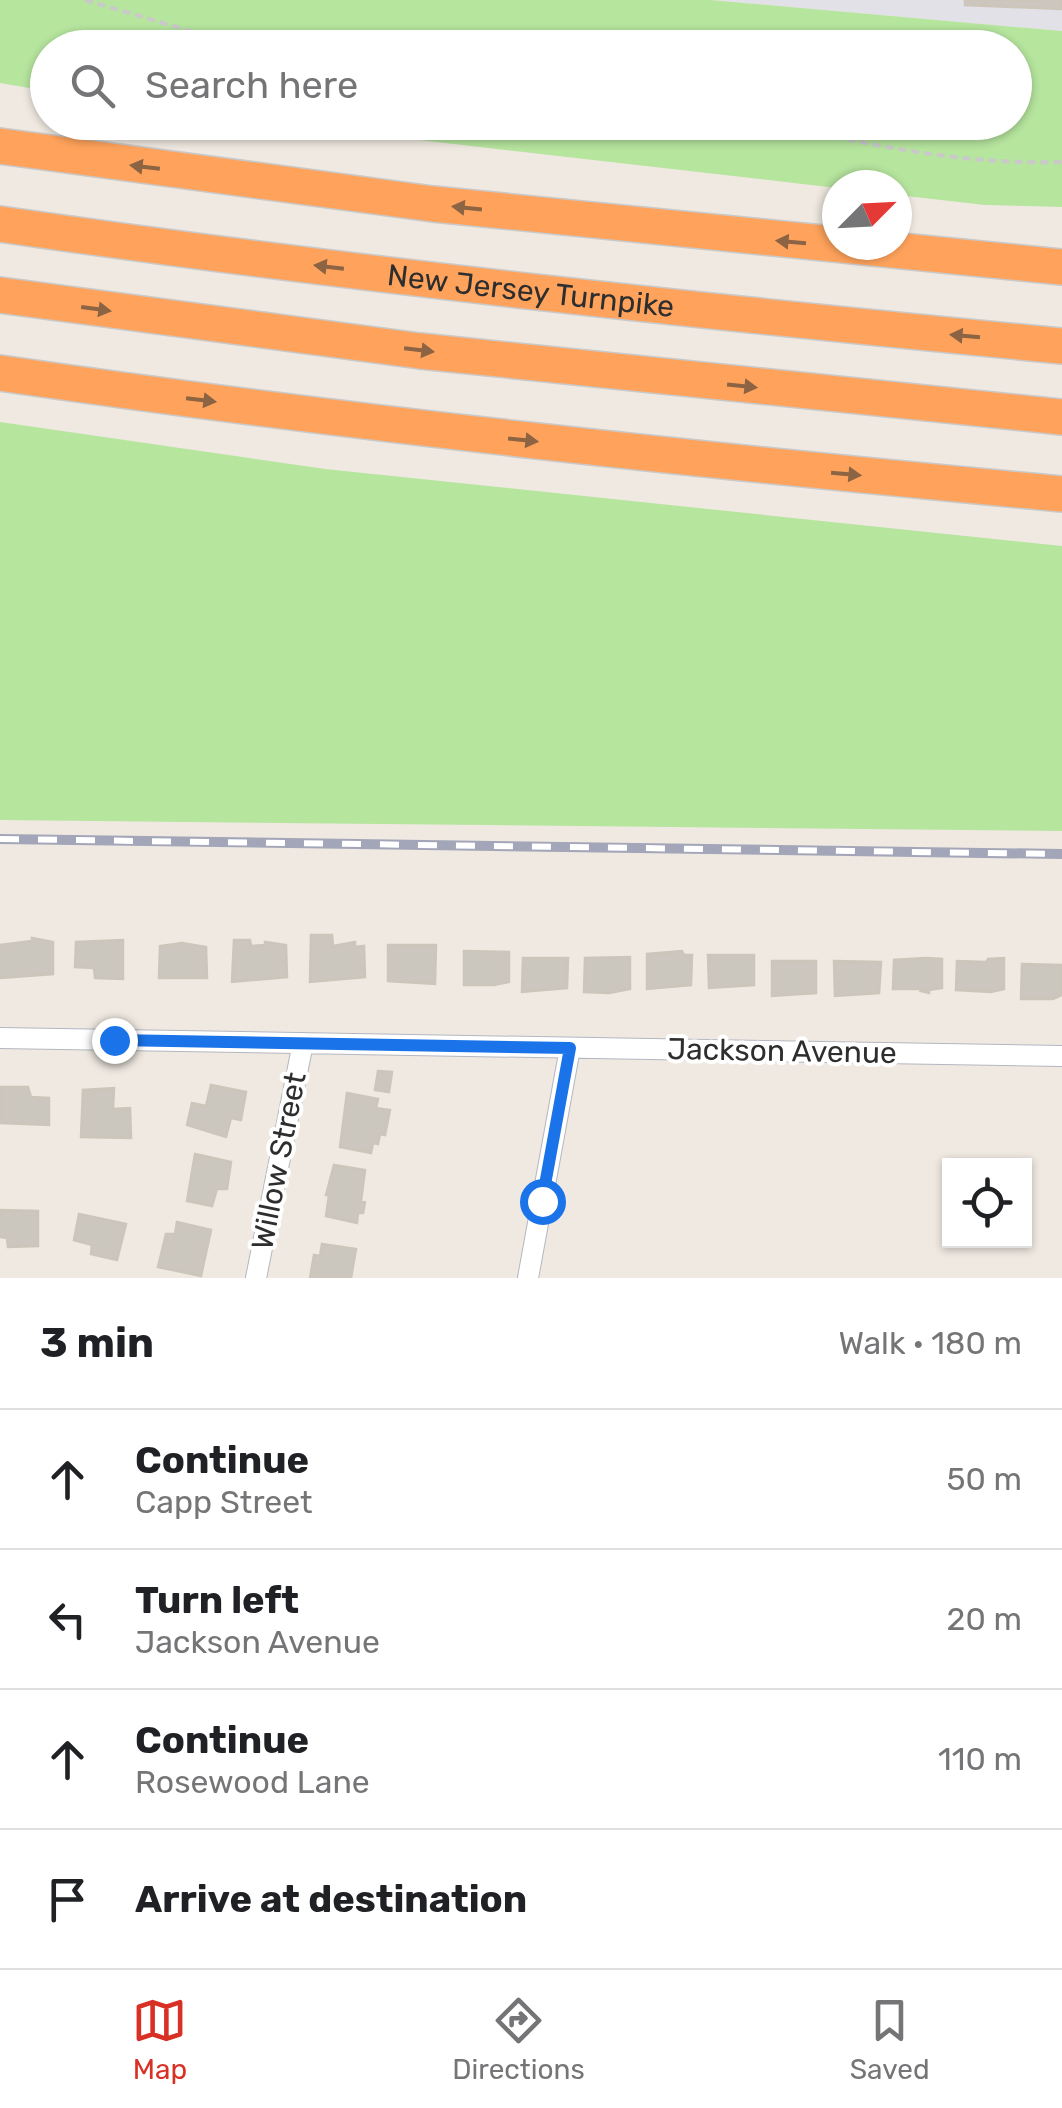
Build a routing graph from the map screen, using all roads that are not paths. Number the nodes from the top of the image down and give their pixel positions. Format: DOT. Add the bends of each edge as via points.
graph roads {
  1 [pos="0,146"];
  2 [pos="0,224"];
  3 [pos="1062,267"];
  4 [pos="0,295"];
  5 [pos="1062,346"];
  6 [pos="0,373"];
  7 [pos="1062,417"];
  8 [pos="1062,494"];
  9 [pos="0,1038"];
  10 [pos="302,1043"];
  11 [pos="570,1048"];
  12 [pos="1062,1056"];
  13 [pos="256,1278"];
  14 [pos="528,1278"];
  3 -- 1 [label="highway, one-way" via="433,204"];
  5 -- 2 [label="highway, New Jersey Turnpike, one-way" via="423,279"];
  4 -- 7 [label="highway, one-way" via="420,350"];
  6 -- 8 [label="highway, one-way" via="426,430"];
  9 -- 10 [label="street, Jackson Avenue"];
  10 -- 11 [label="street, Jackson Avenue"];
  10 -- 13 [label="street, Willow Street"];
  11 -- 12 [label="street, Jackson Avenue"];
  11 -- 14 [label="street"];
}
